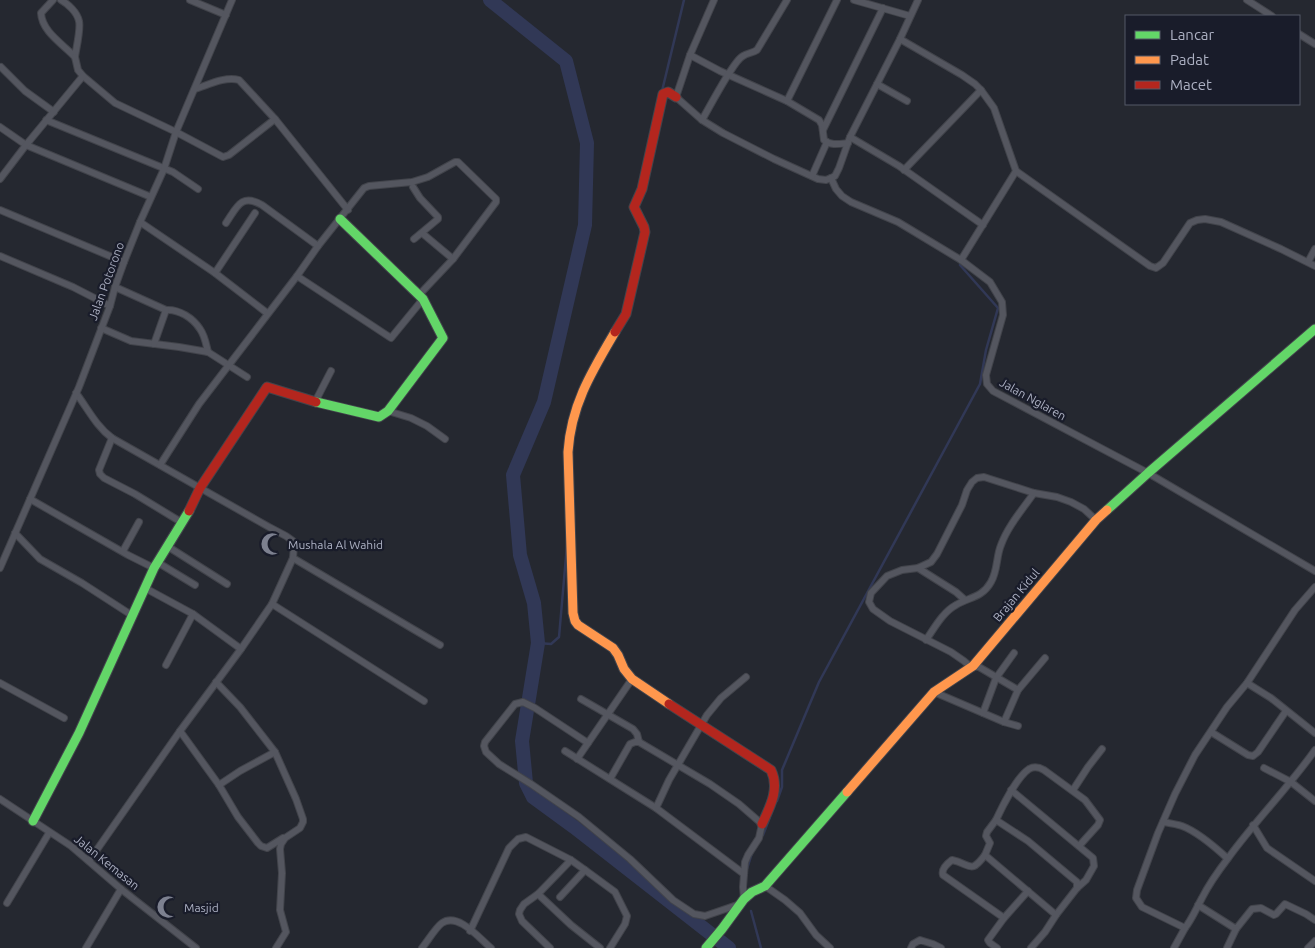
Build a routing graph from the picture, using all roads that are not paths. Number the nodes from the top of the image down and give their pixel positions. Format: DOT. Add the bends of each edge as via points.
graph roads {
  1 [pos="53,0"];
  2 [pos="61,0"];
  3 [pos="190,0"];
  4 [pos="232,0"];
  5 [pos="714,0"];
  6 [pos="787,0"];
  7 [pos="836,0"];
  8 [pos="854,0"];
  9 [pos="918,0"];
  10 [pos="1247,0"];
  11 [pos="883,8"];
  12 [pos="226,15"];
  13 [pos="1270,15"];
  14 [pos="910,16"];
  15 [pos="1300,35"];
  16 [pos="900,39"];
  17 [pos="1315,44"];
  18 [pos="690,55"];
  19 [pos="74,57"];
  20 [pos="2,67"];
  21 [pos="729,75"];
  22 [pos="83,76"];
  23 [pos="877,84"];
  24 [pos="195,89"];
  25 [pos="981,90"];
  26 [pos="676,97"];
  27 [pos="787,101"];
  28 [pos="907,101"];
  29 [pos="54,112"];
  30 [pos="275,119"];
  31 [pos="46,120"];
  32 [pos="702,120"];
  33 [pos="0,127"];
  34 [pos="823,130"];
  35 [pos="176,132"];
  36 [pos="849,140"];
  37 [pos="827,142"];
  38 [pos="26,145"];
  39 [pos="164,169"];
  40 [pos="904,170"];
  41 [pos="1016,171"];
  42 [pos="812,176"];
  43 [pos="831,178"];
  44 [pos="0,179"];
  45 [pos="413,187"];
  46 [pos="198,188"];
  47 [pos="151,197"];
  48 [pos="0,210"];
  49 [pos="348,210"];
  50 [pos="255,213"];
  51 [pos="340,219"];
  52 [pos="140,222"];
  53 [pos="226,222"];
  54 [pos="983,225"];
  55 [pos="422,233"];
  56 [pos="414,239"];
  57 [pos="318,246"];
  58 [pos="1315,249"];
  59 [pos="0,256"];
  60 [pos="454,259"];
  61 [pos="962,260"];
  62 [pos="124,262"];
  63 [pos="1308,262"];
  64 [pos="1315,266"];
  65 [pos="215,273"];
  66 [pos="297,276"];
  67 [pos="115,287"];
  68 [pos="421,297"];
  69 [pos="110,306"];
  70 [pos="166,310"];
  71 [pos="267,313"];
  72 [pos="101,328"];
  73 [pos="1315,329"];
  74 [pos="154,344"];
  75 [pos="208,352"];
  76 [pos="229,365"];
  77 [pos="330,371"];
  78 [pos="247,377"];
  79 [pos="76,393"];
  80 [pos="315,402"];
  81 [pos="388,412"];
  82 [pos="112,438"];
  83 [pos="445,439"];
  84 [pos="160,465"];
  85 [pos="1148,473"];
  86 [pos="200,488"];
  87 [pos="1034,493"];
  88 [pos="30,498"];
  89 [pos="1096,520"];
  90 [pos="139,522"];
  91 [pos="181,522"];
  92 [pos="15,532"];
  93 [pos="166,546"];
  94 [pos="122,551"];
  95 [pos="293,558"];
  96 [pos="155,565"];
  97 [pos="0,568"];
  98 [pos="918,568"];
  99 [pos="1315,571"];
  100 [pos="227,584"];
  101 [pos="195,585"];
  102 [pos="1315,587"];
  103 [pos="145,588"];
  104 [pos="965,600"];
  105 [pos="272,604"];
  106 [pos="193,614"];
  107 [pos="133,616"];
  108 [pos="926,640"];
  109 [pos="440,645"];
  110 [pos="241,649"];
  111 [pos="1014,653"];
  112 [pos="1045,658"];
  113 [pos="166,665"];
  114 [pos="972,667"];
  115 [pos="746,677"];
  116 [pos="996,678"];
  117 [pos="632,679"];
  118 [pos="216,682"];
  119 [pos="0,683"];
  120 [pos="1247,683"];
  121 [pos="1018,690"];
  122 [pos="934,692"];
  123 [pos="581,699"];
  124 [pos="424,701"];
  125 [pos="1286,711"];
  126 [pos="983,713"];
  127 [pos="608,714"];
  128 [pos="64,718"];
  129 [pos="1004,722"];
  130 [pos="701,726"];
  131 [pos="1018,726"];
  132 [pos="180,731"];
  133 [pos="1211,732"];
  134 [pos="1315,733"];
  135 [pos="639,742"];
  136 [pos="588,743"];
  137 [pos="1102,749"];
  138 [pos="1315,750"];
  139 [pos="565,751"];
  140 [pos="275,752"];
  141 [pos="577,759"];
  142 [pos="678,765"];
  143 [pos="1264,768"];
  144 [pos="610,779"];
  145 [pos="1292,782"];
  146 [pos="219,785"];
  147 [pos="1011,790"];
  148 [pos="1073,790"];
  149 [pos="0,799"];
  150 [pos="1315,801"];
  151 [pos="656,808"];
  152 [pos="996,820"];
  153 [pos="33,821"];
  154 [pos="1163,822"];
  155 [pos="762,824"];
  156 [pos="1253,825"];
  157 [pos="49,833"];
  158 [pos="284,838"];
  159 [pos="1079,846"];
  160 [pos="986,855"];
  161 [pos="1227,858"];
  162 [pos="571,860"];
  163 [pos="89,861"];
  164 [pos="585,870"];
  165 [pos="744,874"];
  166 [pos="1315,881"];
  167 [pos="765,886"];
  168 [pos="1077,888"];
  169 [pos="121,889"];
  170 [pos="1028,891"];
  171 [pos="538,894"];
  172 [pos="560,897"];
  173 [pos="742,901"];
  174 [pos="7,903"];
  175 [pos="1198,905"];
  176 [pos="1056,914"];
  177 [pos="1004,918"];
  178 [pos="1315,920"];
  179 [pos="1185,928"];
  180 [pos="1236,929"];
  181 [pos="470,931"];
  182 [pos="1315,941"];
  183 [pos="192,947"];
  184 [pos="707,947"];
  185 [pos="86,948"];
  186 [pos="276,948"];
  187 [pos="422,948"];
  188 [pos="491,948"];
  189 [pos="550,948"];
  190 [pos="600,948"];
  191 [pos="610,948"];
  192 [pos="830,948"];
  193 [pos="912,948"];
  194 [pos="941,948"];
  195 [pos="996,948"];
  196 [pos="1031,948"];
  197 [pos="1174,948"];
  198 [pos="1227,948"];
  199 [pos="1308,948"];
  1 -- 19 [label="street" via="41,13 41,20"];
  2 -- 19 [label="street" via="76,13 80,22"];
  3 -- 12 [label="street"];
  4 -- 12 [label="street, Jalan Potorono"];
  5 -- 18 [label="street"];
  6 -- 21 [label="street" via="757,50 741,56"];
  7 -- 27 [label="street"];
  8 -- 11 [label="street"];
  9 -- 14 [label="street"];
  10 -- 13 [label="street"];
  11 -- 14 [label="street"];
  11 -- 34 [label="street"];
  12 -- 24 [label="street, Jalan Potorono"];
  14 -- 16 [label="street"];
  15 -- 17 [label="street"];
  16 -- 23 [label="street"];
  16 -- 25 [label="street" via="962,75"];
  18 -- 21 [label="street"];
  18 -- 26 [label="street"];
  19 -- 22 [label="street"];
  20 -- 29 [label="street" via="25,91"];
  21 -- 27 [label="street"];
  21 -- 32 [label="street"];
  22 -- 29 [label="street"];
  22 -- 35 [label="street" via="115,103"];
  23 -- 28 [label="street"];
  23 -- 36 [label="street"];
  24 -- 30 [label="street" via="234,78"];
  24 -- 35 [label="street, Jalan Potorono"];
  25 -- 40 [label="street"];
  25 -- 41 [label="street" via="994,108"];
  26 -- 32 [label="street"];
  26 -- 117 [label="street" via="668,92 663,94 642,189 634,207 646,232 626,314 589,376 569,436 575,621 613,648"];
  27 -- 34 [label="street" via="819,120"];
  29 -- 31 [label="street"];
  30 -- 35 [label="street" via="223,157"];
  30 -- 49 [label="street"];
  31 -- 38 [label="street"];
  31 -- 39 [label="street"];
  32 -- 42 [label="street"];
  33 -- 38 [label="street"];
  34 -- 37 [label="street"];
  35 -- 39 [label="street, Jalan Potorono"];
  36 -- 37 [label="street" via="836,144"];
  36 -- 40 [label="street"];
  36 -- 43 [label="street" via="839,168"];
  37 -- 42 [label="street"];
  38 -- 44 [label="street"];
  38 -- 47 [label="street"];
  39 -- 46 [label="street"];
  39 -- 47 [label="street, Jalan Potorono"];
  40 -- 54 [label="street"];
  41 -- 54 [label="street"];
  41 -- 63 [label="street" via="1156,268 1163,263 1190,223 1197,220 1221,222"];
  42 -- 43 [label="street" via="826,180"];
  43 -- 61 [label="street, Jalan Nglaren" via="836,189 851,202 898,222"];
  45 -- 55 [label="street" via="438,216"];
  47 -- 52 [label="street, Jalan Potorono"];
  48 -- 62 [label="street"];
  49 -- 51 [label="street"];
  49 -- 60 [label="street" via="364,188 412,182 458,162 496,198 496,202"];
  50 -- 65 [label="street"];
  51 -- 57 [label="street"];
  51 -- 68 [label="street"];
  52 -- 62 [label="street, Jalan Potorono"];
  52 -- 65 [label="street"];
  53 -- 57 [label="street" via="239,204 254,200"];
  54 -- 61 [label="street"];
  55 -- 56 [label="street"];
  55 -- 60 [label="street"];
  57 -- 66 [label="street"];
  58 -- 63 [label="street"];
  59 -- 69 [label="street"];
  60 -- 68 [label="street"];
  61 -- 85 [label="street, Jalan Nglaren" via="990,282 1002,302 1003,315 986,375 987,384 993,391"];
  62 -- 67 [label="street, Jalan Potorono"];
  63 -- 64 [label="street"];
  65 -- 71 [label="street"];
  66 -- 68 [label="street" via="391,338"];
  66 -- 71 [label="street"];
  67 -- 69 [label="street, Jalan Potorono"];
  67 -- 70 [label="street"];
  68 -- 81 [label="street" via="443,338"];
  69 -- 72 [label="street, Jalan Potorono"];
  70 -- 74 [label="street"];
  70 -- 75 [label="street" via="179,311 200,328"];
  71 -- 76 [label="street"];
  72 -- 74 [label="street" via="131,341"];
  72 -- 79 [label="street, Jalan Potorono"];
  73 -- 85 [label="street, Brajan Kidul"];
  74 -- 75 [label="street"];
  75 -- 76 [label="street"];
  76 -- 78 [label="street"];
  76 -- 84 [label="street" via="199,404"];
  77 -- 80 [label="street"];
  79 -- 82 [label="street" via="98,425"];
  79 -- 88 [label="street, Jalan Potorono"];
  80 -- 81 [label="street" via="376,417"];
  80 -- 86 [label="street" via="267,387"];
  81 -- 83 [label="street" via="428,426"];
  82 -- 84 [label="street"];
  82 -- 91 [label="street" via="100,474"];
  84 -- 86 [label="street"];
  85 -- 89 [label="street, Brajan Kidul"];
  85 -- 99 [label="street, Jalan Nglaren"];
  86 -- 91 [label="street"];
  86 -- 95 [label="street" via="293,541"];
  87 -- 89 [label="street" via="1071,502"];
  87 -- 98 [label="street" via="984,477 977,478 967,490 937,554 931,562"];
  87 -- 104 [label="street" via="1001,546 991,583 974,598"];
  88 -- 92 [label="street, Jalan Potorono"];
  88 -- 94 [label="street"];
  89 -- 114 [label="street, Brajan Kidul"];
  90 -- 94 [label="street"];
  91 -- 93 [label="street"];
  92 -- 97 [label="street, Jalan Potorono"];
  92 -- 107 [label="street" via="40,559"];
  93 -- 96 [label="street"];
  93 -- 100 [label="street"];
  94 -- 96 [label="street"];
  95 -- 105 [label="street"];
  95 -- 109 [label="street"];
  96 -- 101 [label="street"];
  96 -- 103 [label="street"];
  98 -- 104 [label="street"];
  98 -- 108 [label="street" via="887,576 871,593 869,602 890,621"];
  102 -- 120 [label="street" via="1295,610"];
  103 -- 106 [label="street"];
  103 -- 107 [label="street"];
  104 -- 108 [label="street" via="947,611"];
  105 -- 110 [label="street"];
  105 -- 124 [label="street"];
  106 -- 110 [label="street"];
  106 -- 113 [label="street"];
  107 -- 153 [label="street" via="79,733"];
  108 -- 114 [label="street"];
  110 -- 118 [label="street"];
  111 -- 116 [label="street"];
  112 -- 121 [label="street"];
  114 -- 116 [label="street" via="979,667"];
  114 -- 122 [label="street, Brajan Kidul"];
  115 -- 130 [label="street" via="721,698"];
  116 -- 121 [label="street"];
  116 -- 126 [label="street"];
  117 -- 127 [label="street"];
  117 -- 130 [label="street"];
  118 -- 132 [label="street"];
  118 -- 140 [label="street"];
  119 -- 128 [label="street"];
  120 -- 125 [label="street"];
  120 -- 133 [label="street"];
  121 -- 129 [label="street"];
  122 -- 126 [label="street"];
  122 -- 167 [label="street, Brajan Kidul"];
  123 -- 127 [label="street"];
  125 -- 133 [label="street" via="1253,756"];
  125 -- 134 [label="street"];
  126 -- 129 [label="street"];
  127 -- 135 [label="street" via="633,729"];
  127 -- 136 [label="street"];
  129 -- 131 [label="street"];
  130 -- 142 [label="street"];
  130 -- 155 [label="street" via="771,770 775,776 773,798"];
  132 -- 146 [label="street"];
  132 -- 163 [label="street"];
  133 -- 154 [label="street" via="1195,755"];
  135 -- 142 [label="street"];
  135 -- 144 [label="street" via="630,744"];
  136 -- 141 [label="street"];
  136 -- 173 [label="street" via="535,708 520,702 515,704 484,746 488,755 499,764 579,817 673,900 694,914 705,916"];
  137 -- 148 [label="street"];
  138 -- 145 [label="street"];
  139 -- 141 [label="street"];
  140 -- 146 [label="street"];
  140 -- 158 [label="street" via="303,822 300,828"];
  141 -- 144 [label="street"];
  142 -- 151 [label="street"];
  142 -- 155 [label="street" via="739,804"];
  143 -- 145 [label="street"];
  144 -- 151 [label="street"];
  145 -- 150 [label="street"];
  145 -- 156 [label="street"];
  146 -- 158 [label="street" via="258,844 267,848"];
  147 -- 148 [label="street" via="1033,767 1044,770"];
  147 -- 152 [label="street"];
  147 -- 159 [label="street"];
  148 -- 159 [label="street" via="1100,820"];
  149 -- 153 [label="street, Jalan Kemasan"];
  151 -- 165 [label="street"];
  152 -- 160 [label="street" via="986,832 990,843"];
  152 -- 168 [label="street" via="1057,865 1076,882"];
  153 -- 157 [label="street, Jalan Kemasan"];
  154 -- 161 [label="street" via="1183,826"];
  154 -- 179 [label="street" via="1136,898 1142,907"];
  155 -- 165 [label="street" via="759,838 745,862"];
  156 -- 161 [label="street"];
  156 -- 166 [label="street" via="1267,848"];
  157 -- 163 [label="street, Jalan Kemasan"];
  157 -- 174 [label="street"];
  158 -- 186 [label="street" via="280,849 280,907 286,932"];
  159 -- 168 [label="street" via="1093,858 1094,866"];
  160 -- 170 [label="street"];
  160 -- 177 [label="street" via="978,865 971,867 952,860 942,873"];
  161 -- 175 [label="street"];
  162 -- 164 [label="street"];
  162 -- 171 [label="street"];
  162 -- 181 [label="street" via="526,837 518,840 509,848"];
  163 -- 169 [label="street, Jalan Kemasan"];
  164 -- 172 [label="street"];
  164 -- 191 [label="street" via="615,892 627,916"];
  165 -- 173 [label="street"];
  167 -- 173 [label="street, Brajan Kidul"];
  167 -- 192 [label="street" via="800,913"];
  168 -- 176 [label="street"];
  169 -- 183 [label="street, Jalan Kemasan"];
  169 -- 185 [label="street"];
  170 -- 176 [label="street"];
  170 -- 177 [label="street"];
  171 -- 189 [label="street" via="524,904 519,914"];
  171 -- 190 [label="street"];
  173 -- 184 [label="street, Brajan Kidul"];
  175 -- 179 [label="street"];
  175 -- 180 [label="street"];
  176 -- 196 [label="street"];
  177 -- 195 [label="street" via="988,940"];
  178 -- 180 [label="street" via="1285,904 1274,915 1261,908 1252,908"];
  179 -- 197 [label="street"];
  180 -- 198 [label="street"];
  181 -- 187 [label="street" via="458,921 442,923"];
  181 -- 188 [label="street"];
  182 -- 199 [label="street"];
  193 -- 194 [label="street" via="920,940"];
}
